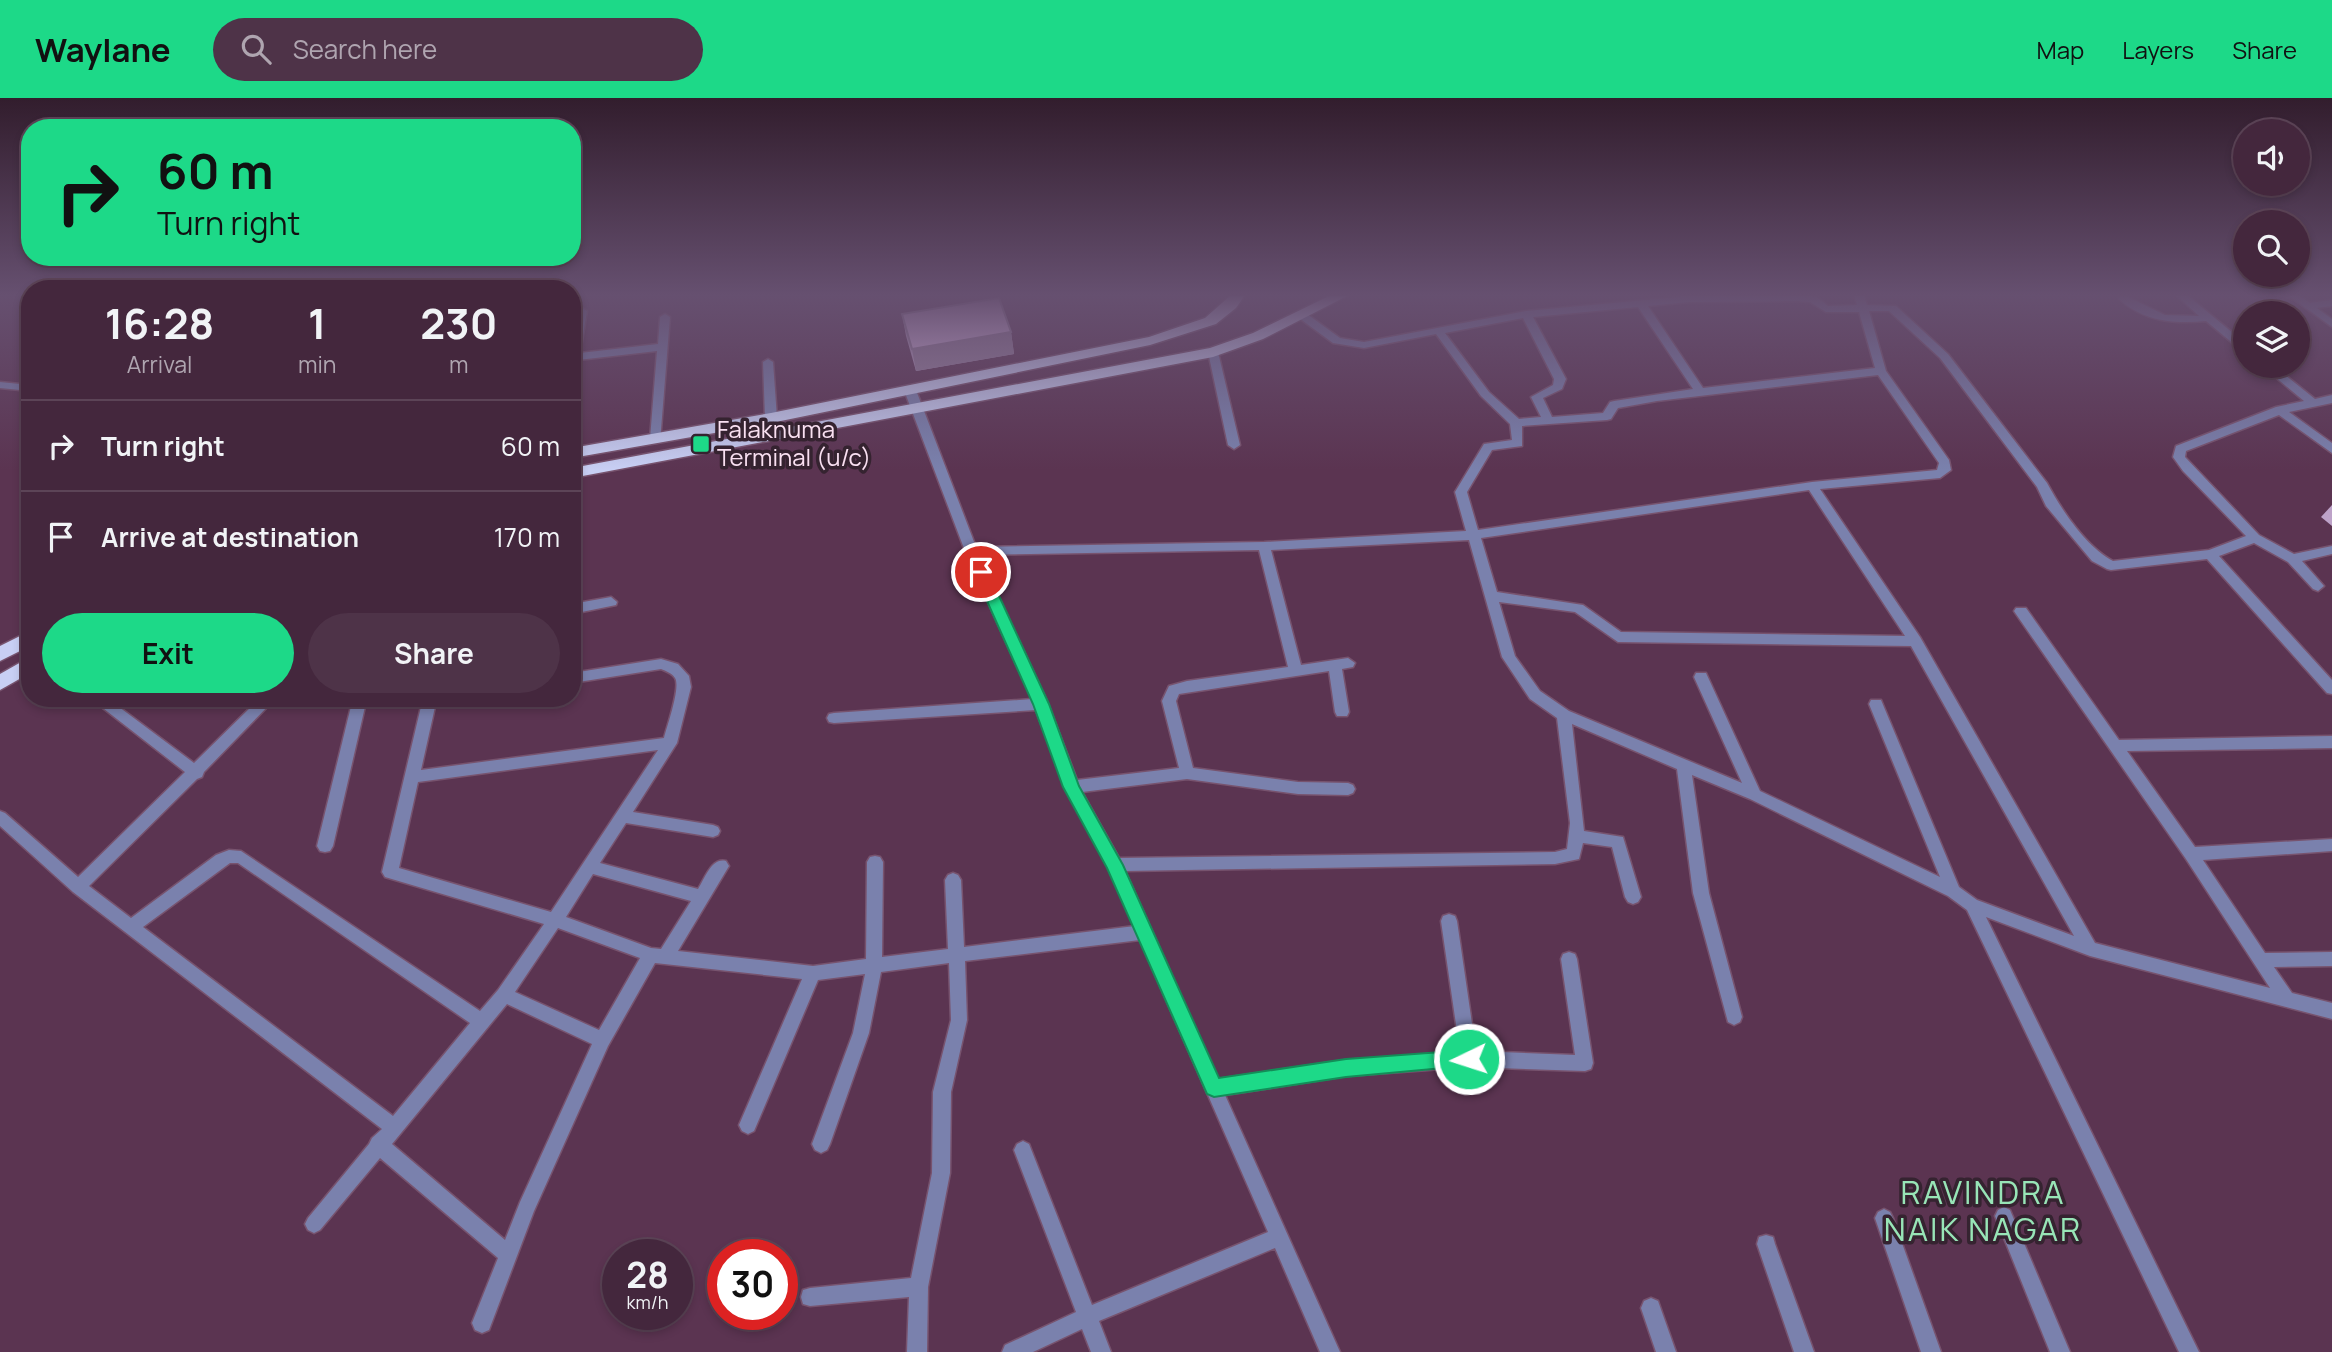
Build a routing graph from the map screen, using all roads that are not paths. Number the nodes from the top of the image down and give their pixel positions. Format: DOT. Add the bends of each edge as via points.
graph roads {
  1 [pos="624,354"];
  2 [pos="663,354"];
  3 [pos="1089,354"];
  4 [pos="1206,354"];
  5 [pos="1213,354"];
  6 [pos="1455,354"];
  7 [pos="1547,354"];
  8 [pos="1674,354"];
  9 [pos="1876,354"];
  10 [pos="1941,354"];
  11 [pos="581,361"];
  12 [pos="768,362"];
  13 [pos="1881,371"];
  14 [pos="2282,378"];
  15 [pos="0,385"];
  16 [pos="21,387"];
  17 [pos="910,390"];
  18 [pos="1700,392"];
  19 [pos="2332,399"];
  20 [pos="2313,403"];
  21 [pos="916,406"];
  22 [pos="2280,410"];
  23 [pos="771,418"];
  24 [pos="1547,419"];
  25 [pos="1516,422"];
  26 [pos="656,439"];
  27 [pos="1234,445"];
  28 [pos="2332,449"];
  29 [pos="581,452"];
  30 [pos="581,471"];
  31 [pos="1812,486"];
  32 [pos="1474,535"];
  33 [pos="2255,538"];
  34 [pos="1264,546"];
  35 [pos="2332,550"];
  36 [pos="971,551"];
  37 [pos="2210,554"];
  38 [pos="2292,559"];
  39 [pos="2318,586"];
  40 [pos="1492,596"];
  41 [pos="611,602"];
  42 [pos="581,607"];
  43 [pos="2021,611"];
  44 [pos="1915,641"];
  45 [pos="21,643"];
  46 [pos="0,654"];
  47 [pos="21,670"];
  48 [pos="1296,671"];
  49 [pos="581,677"];
  50 [pos="1702,677"];
  51 [pos="0,683"];
  52 [pos="2332,689"];
  53 [pos="1041,704"];
  54 [pos="1876,704"];
  55 [pos="109,707"];
  56 [pos="260,707"];
  57 [pos="358,707"];
  58 [pos="429,707"];
  59 [pos="1342,712"];
  60 [pos="1564,715"];
  61 [pos="834,718"];
  62 [pos="2332,742"];
  63 [pos="670,743"];
  64 [pos="2118,746"];
  65 [pos="1684,767"];
  66 [pos="197,773"];
  67 [pos="1187,773"];
  68 [pos="411,777"];
  69 [pos="1072,787"];
  70 [pos="1348,789"];
  71 [pos="1755,795"];
  72 [pos="0,817"];
  73 [pos="625,817"];
  74 [pos="713,831"];
  75 [pos="1576,836"];
  76 [pos="2332,845"];
  77 [pos="325,846"];
  78 [pos="2191,854"];
  79 [pos="874,862"];
  80 [pos="1115,865"];
  81 [pos="722,866"];
  82 [pos="591,867"];
  83 [pos="953,880"];
  84 [pos="78,887"];
  85 [pos="1953,891"];
  86 [pos="703,897"];
  87 [pos="1633,897"];
  88 [pos="1972,905"];
  89 [pos="555,920"];
  90 [pos="1449,921"];
  91 [pos="133,926"];
  92 [pos="1145,932"];
  93 [pos="2090,949"];
  94 [pos="658,956"];
  95 [pos="954,956"];
  96 [pos="1569,959"];
  97 [pos="2332,959"];
  98 [pos="2261,960"];
  99 [pos="874,967"];
  100 [pos="813,973"];
  101 [pos="504,995"];
  102 [pos="2287,1000"];
  103 [pos="2332,1011"];
  104 [pos="1734,1017"];
  105 [pos="482,1022"];
  106 [pos="602,1040"];
  107 [pos="1469,1059"];
  108 [pos="1214,1088"];
  109 [pos="748,1125"];
  110 [pos="392,1126"];
  111 [pos="378,1144"];
  112 [pos="821,1144"];
  113 [pos="1023,1150"];
  114 [pos="2004,1216"];
  115 [pos="1884,1219"];
  116 [pos="314,1224"];
  117 [pos="1278,1237"];
  118 [pos="1766,1244"];
  119 [pos="509,1255"];
  120 [pos="919,1287"];
  121 [pos="810,1297"];
  122 [pos="1651,1308"];
  123 [pos="1088,1316"];
  124 [pos="482,1323"];
  125 [pos="917,1352"];
  126 [pos="1012,1352"];
  127 [pos="1101,1352"];
  128 [pos="1330,1352"];
  129 [pos="1666,1352"];
  130 [pos="1804,1352"];
  131 [pos="1931,1352"];
  132 [pos="2060,1352"];
  133 [pos="2189,1352"];
  1 -- 11 [label="street"];
  2 -- 26 [label="street"];
  3 -- 17 [label="highway"];
  4 -- 21 [label="highway"];
  5 -- 27 [label="street"];
  6 -- 25 [label="street" via="1485,394"];
  7 -- 24 [label="street" via="1560,379 1558,387 1537,397"];
  8 -- 18 [label="street"];
  9 -- 13 [label="street"];
  10 -- 37 [label="street" via="2043,486 2050,503 2101,562 2117,566"];
  12 -- 23 [label="street"];
  13 -- 18 [label="street"];
  13 -- 31 [label="street" via="1945,463 1945,470 1932,476"];
  14 -- 20 [label="street"];
  15 -- 16 [label="street"];
  17 -- 21 [label="street"];
  17 -- 23 [label="highway"];
  18 -- 24 [label="street" via="1614,405 1607,416"];
  19 -- 20 [label="street"];
  20 -- 22 [label="street"];
  21 -- 30 [label="highway"];
  21 -- 36 [label="street"];
  22 -- 28 [label="street"];
  22 -- 33 [label="street" via="2180,449 2179,457 2187,468"];
  23 -- 26 [label="highway"];
  24 -- 25 [label="street"];
  25 -- 32 [label="street" via="1518,443 1488,447 1461,492"];
  26 -- 29 [label="highway"];
  31 -- 32 [label="street"];
  31 -- 44 [label="street"];
  32 -- 34 [label="street"];
  32 -- 40 [label="street"];
  33 -- 37 [label="street"];
  33 -- 38 [label="street"];
  34 -- 36 [label="street"];
  34 -- 48 [label="street"];
  35 -- 38 [label="street"];
  36 -- 53 [label="street"];
  37 -- 52 [label="street"];
  38 -- 39 [label="street"];
  40 -- 44 [label="street" via="1578,608 1618,636"];
  40 -- 60 [label="street" via="1509,657 1524,683"];
  41 -- 42 [label="street"];
  43 -- 64 [label="street"];
  44 -- 93 [label="street"];
  45 -- 46 [label="highway"];
  47 -- 51 [label="highway"];
  48 -- 59 [label="street" via="1342,664"];
  48 -- 67 [label="street" via="1174,690 1169,701"];
  49 -- 63 [label="street" via="661,664 673,668 682,676 684,687"];
  50 -- 71 [label="street"];
  53 -- 61 [label="street"];
  53 -- 69 [label="street"];
  54 -- 85 [label="street"];
  55 -- 66 [label="street"];
  56 -- 66 [label="street"];
  57 -- 77 [label="street"];
  58 -- 68 [label="street"];
  60 -- 65 [label="street"];
  60 -- 75 [label="street"];
  62 -- 64 [label="street"];
  63 -- 68 [label="street"];
  63 -- 73 [label="street"];
  64 -- 78 [label="street"];
  65 -- 71 [label="street"];
  65 -- 104 [label="street" via="1700,893"];
  66 -- 84 [label="street"];
  67 -- 69 [label="street"];
  67 -- 70 [label="street" via="1298,788"];
  68 -- 89 [label="street" via="390,872"];
  69 -- 80 [label="street"];
  71 -- 85 [label="street"];
  72 -- 84 [label="street"];
  73 -- 74 [label="street"];
  73 -- 82 [label="street"];
  75 -- 80 [label="street" via="1574,854 1555,858"];
  75 -- 87 [label="street" via="1618,841"];
  76 -- 78 [label="street"];
  78 -- 98 [label="street"];
  79 -- 99 [label="street"];
  80 -- 92 [label="street"];
  81 -- 86 [label="street"];
  82 -- 86 [label="street"];
  82 -- 89 [label="street"];
  83 -- 95 [label="street"];
  84 -- 91 [label="street"];
  85 -- 88 [label="street"];
  86 -- 94 [label="street"];
  88 -- 93 [label="street"];
  88 -- 133 [label="street"];
  89 -- 94 [label="street"];
  89 -- 101 [label="street"];
  90 -- 107 [label="street"];
  91 -- 105 [label="street" via="221,860 241,857"];
  91 -- 110 [label="street"];
  92 -- 95 [label="street"];
  92 -- 108 [label="street"];
  93 -- 102 [label="street"];
  94 -- 100 [label="street"];
  94 -- 106 [label="street"];
  95 -- 99 [label="street"];
  95 -- 120 [label="street" via="958,1020 942,1092 941,1172"];
  96 -- 107 [label="street" via="1585,1063"];
  97 -- 98 [label="street"];
  98 -- 102 [label="street"];
  99 -- 100 [label="street"];
  99 -- 112 [label="street" via="861,1033"];
  100 -- 109 [label="street"];
  101 -- 105 [label="street"];
  101 -- 106 [label="street"];
  102 -- 103 [label="street"];
  105 -- 110 [label="street"];
  106 -- 119 [label="street"];
  107 -- 108 [label="street" via="1346,1068"];
  108 -- 117 [label="street"];
  110 -- 111 [label="street"];
  111 -- 116 [label="street"];
  111 -- 119 [label="street"];
  113 -- 123 [label="street"];
  114 -- 132 [label="street"];
  115 -- 131 [label="street"];
  117 -- 123 [label="street"];
  117 -- 128 [label="street"];
  118 -- 130 [label="street"];
  119 -- 124 [label="street"];
  120 -- 121 [label="street"];
  120 -- 125 [label="street"];
  122 -- 129 [label="street"];
  123 -- 126 [label="street"];
  123 -- 127 [label="street"];
}
